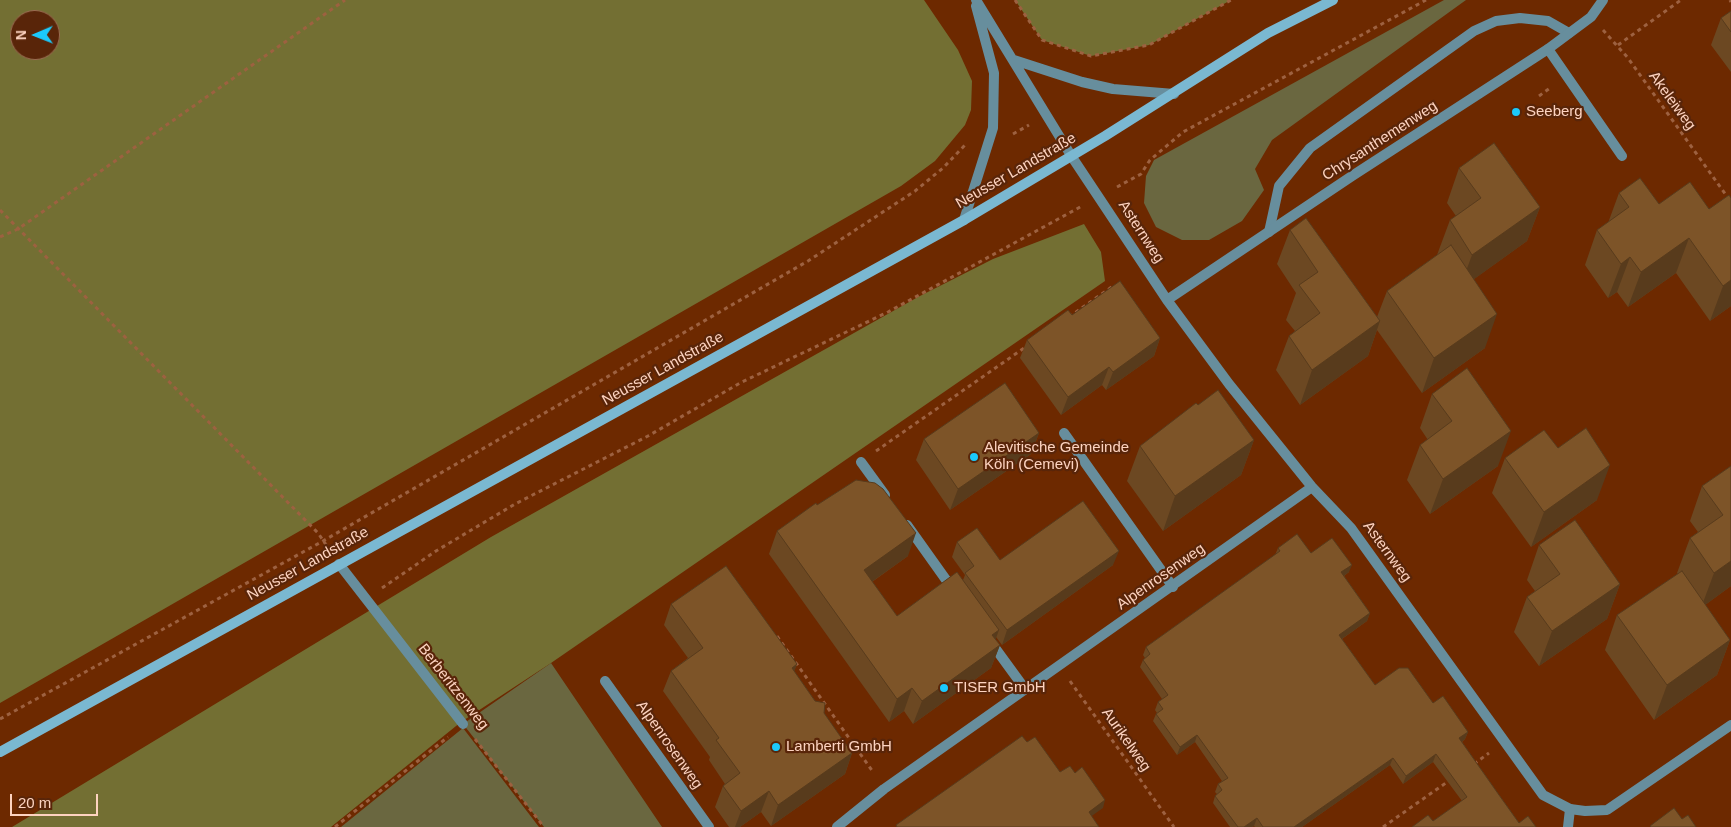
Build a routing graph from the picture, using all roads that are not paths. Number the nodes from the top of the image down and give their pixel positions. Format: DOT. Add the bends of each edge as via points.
graph roads {
  1 [pos="975,0"];
  2 [pos="1333,0"];
  3 [pos="1603,0"];
  4 [pos="1570,33"];
  5 [pos="1548,49"];
  6 [pos="1014,60"];
  7 [pos="1174,94"];
  8 [pos="1622,156"];
  9 [pos="1072,157"];
  10 [pos="964,220"];
  11 [pos="1269,232"];
  12 [pos="1168,300"];
  13 [pos="1064,433"];
  14 [pos="861,462"];
  15 [pos="1312,487"];
  16 [pos="890,502"];
  17 [pos="902,518"];
  18 [pos="339,564"];
  19 [pos="1173,587"];
  20 [pos="960,599"];
  21 [pos="984,632"];
  22 [pos="605,681"];
  23 [pos="1025,688"];
  24 [pos="463,724"];
  25 [pos="1731,725"];
  26 [pos="0,752"];
  27 [pos="1570,808"];
  28 [pos="709,827"];
  29 [pos="837,827"];
  30 [pos="1568,827"];
  1 -- 6 [label="street, Asternweg"];
  1 -- 10 [label="street" via="994,73 993,128"];
  2 -- 7 [label="main road, Neusser Landstraße" via="1268,33"];
  3 -- 4 [label="street, Chrysanthemenweg" via="1590,18"];
  4 -- 5 [label="street, Chrysanthemenweg"];
  4 -- 11 [label="street" via="1548,21 1520,18 1496,21 1474,31 1310,148 1278,186"];
  5 -- 8 [label="street"];
  5 -- 11 [label="street, Chrysanthemenweg"];
  6 -- 7 [label="street" via="1113,89"];
  6 -- 9 [label="street, Asternweg"];
  7 -- 9 [label="main road, Neusser Landstraße"];
  9 -- 10 [label="main road, Neusser Landstraße"];
  9 -- 12 [label="street, Asternweg"];
  10 -- 18 [label="main road, Neusser Landstraße"];
  11 -- 12 [label="street, Chrysanthemenweg"];
  12 -- 15 [label="street, Asternweg" via="1229,384"];
  13 -- 19 [label="street"];
  14 -- 16 [label="street"];
  15 -- 19 [label="street, Alpenrosenweg"];
  15 -- 27 [label="street, Asternweg" via="1351,528 1544,795"];
  17 -- 20 [label="street"];
  18 -- 24 [label="street, Berberitzenweg"];
  18 -- 26 [label="main road, Neusser Landstraße"];
  19 -- 23 [label="street, Alpenrosenweg"];
  21 -- 23 [label="street"];
  22 -- 28 [label="street, Alpenrosenweg"];
  23 -- 29 [label="street, Alpenrosenweg" via="884,789"];
  25 -- 27 [label="street, Asternweg" via="1607,810"];
  27 -- 30 [label="street"];
}
